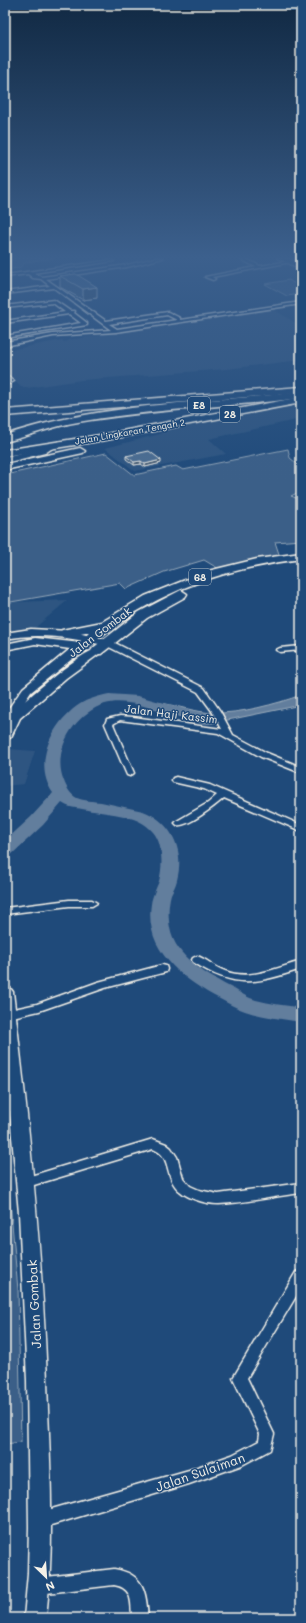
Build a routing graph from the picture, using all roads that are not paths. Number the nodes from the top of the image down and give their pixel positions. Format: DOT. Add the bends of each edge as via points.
graph roads {
  1 [pos="25,334"];
  2 [pos="90,334"];
  3 [pos="5,337"];
  4 [pos="5,344"];
  5 [pos="5,376"];
  6 [pos="5,384"];
  7 [pos="301,390"];
  8 [pos="301,395"];
  9 [pos="301,400"];
  10 [pos="5,413"];
  11 [pos="159,427"];
  12 [pos="5,439"];
  13 [pos="5,446"];
  14 [pos="48,447"];
  15 [pos="5,452"];
  16 [pos="5,460"];
  17 [pos="5,467"];
  18 [pos="301,556"];
  19 [pos="301,562"];
  20 [pos="109,624"];
  21 [pos="66,633"];
  22 [pos="5,636"];
  23 [pos="54,642"];
  24 [pos="86,642"];
  25 [pos="108,643"];
  26 [pos="5,647"];
  27 [pos="301,648"];
  28 [pos="280,650"];
  29 [pos="97,651"];
  30 [pos="65,659"];
  31 [pos="16,716"];
  32 [pos="229,735"];
  33 [pos="5,736"];
  34 [pos="301,770"];
  35 [pos="130,773"];
  36 [pos="176,780"];
  37 [pos="223,794"];
  38 [pos="180,823"];
  39 [pos="301,828"];
  40 [pos="92,903"];
  41 [pos="5,911"];
  42 [pos="197,960"];
  43 [pos="301,965"];
  44 [pos="162,969"];
  45 [pos="5,992"];
  46 [pos="7,1021"];
  47 [pos="11,1106"];
  48 [pos="24,1183"];
  49 [pos="301,1188"];
  50 [pos="301,1276"];
  51 [pos="40,1520"];
  52 [pos="37,1586"];
  53 [pos="35,1618"];
  54 [pos="140,1618"];
  1 -- 3 [label="street"];
  2 -- 4 [label="street" via="53,335"];
  5 -- 6 [label="street" via="11,381"];
  7 -- 10 [label="main road"];
  8 -- 12 [label="highway, E8" via="97,415 42,427"];
  8 -- 13 [label="main road, Jalan Lingkaran Tengah 2 / 28" via="101,433"];
  9 -- 11 [label="main road, Jalan Lingkaran Tengah 2 / 28"];
  11 -- 14 [label="main road, Jalan Lingkaran Tengah 2 / 28"];
  11 -- 17 [label="main road" via="152,434 141,437"];
  14 -- 15 [label="main road, Jalan Lingkaran Tengah 2 / 28"];
  14 -- 16 [label="highway"];
  18 -- 20 [label="main road, Jalan Gombak / 68" via="263,562 198,578 142,602"];
  19 -- 25 [label="main road, Jalan Gombak / 68" via="226,578 180,594 143,615"];
  20 -- 21 [label="main road"];
  20 -- 24 [label="main road, Jalan Gombak / 68"];
  21 -- 22 [label="main road" via="40,631"];
  21 -- 24 [label="main road"];
  23 -- 24 [label="main road"];
  23 -- 26 [label="main road" via="35,641"];
  23 -- 30 [label="main road" via="66,655"];
  24 -- 25 [label="main road"];
  24 -- 29 [label="main road"];
  24 -- 30 [label="main road, Jalan Gombak / 68"];
  25 -- 29 [label="main road, Jalan Gombak / 68"];
  25 -- 32 [label="street" via="201,690"];
  27 -- 28 [label="street"];
  29 -- 31 [label="main road, Jalan Gombak / 68" via="62,676"];
  30 -- 31 [label="main road, Jalan Gombak / 68" via="27,690 15,708"];
  31 -- 33 [label="main road, Jalan Gombak / 68"];
  32 -- 34 [label="street, Jalan Haji Kassim" via="246,747"];
  32 -- 35 [label="street, Jalan Haji Kassim" via="188,726 114,719 109,724"];
  36 -- 37 [label="street" via="200,785"];
  37 -- 38 [label="street" via="211,805"];
  37 -- 39 [label="street"];
  40 -- 41 [label="street" via="69,903"];
  42 -- 43 [label="street" via="235,978 252,977"];
  44 -- 46 [label="street" via="102,985"];
  45 -- 46 [label="main road, Jalan Gombak"];
  46 -- 47 [label="main road, Jalan Gombak"];
  47 -- 48 [label="main road, Jalan Gombak"];
  48 -- 49 [label="street" via="152,1144 163,1147 171,1156 179,1182 184,1188 208,1197 218,1199"];
  48 -- 51 [label="main road, Jalan Gombak" via="33,1275"];
  50 -- 51 [label="street, Jalan Sulaiman" via="240,1378 267,1434 265,1445 228,1464 159,1487"];
  51 -- 52 [label="main road, Jalan Gombak"];
  52 -- 53 [label="main road, Jalan Gombak"];
  52 -- 54 [label="street" via="114,1577 126,1578 133,1584 138,1596"];
}
